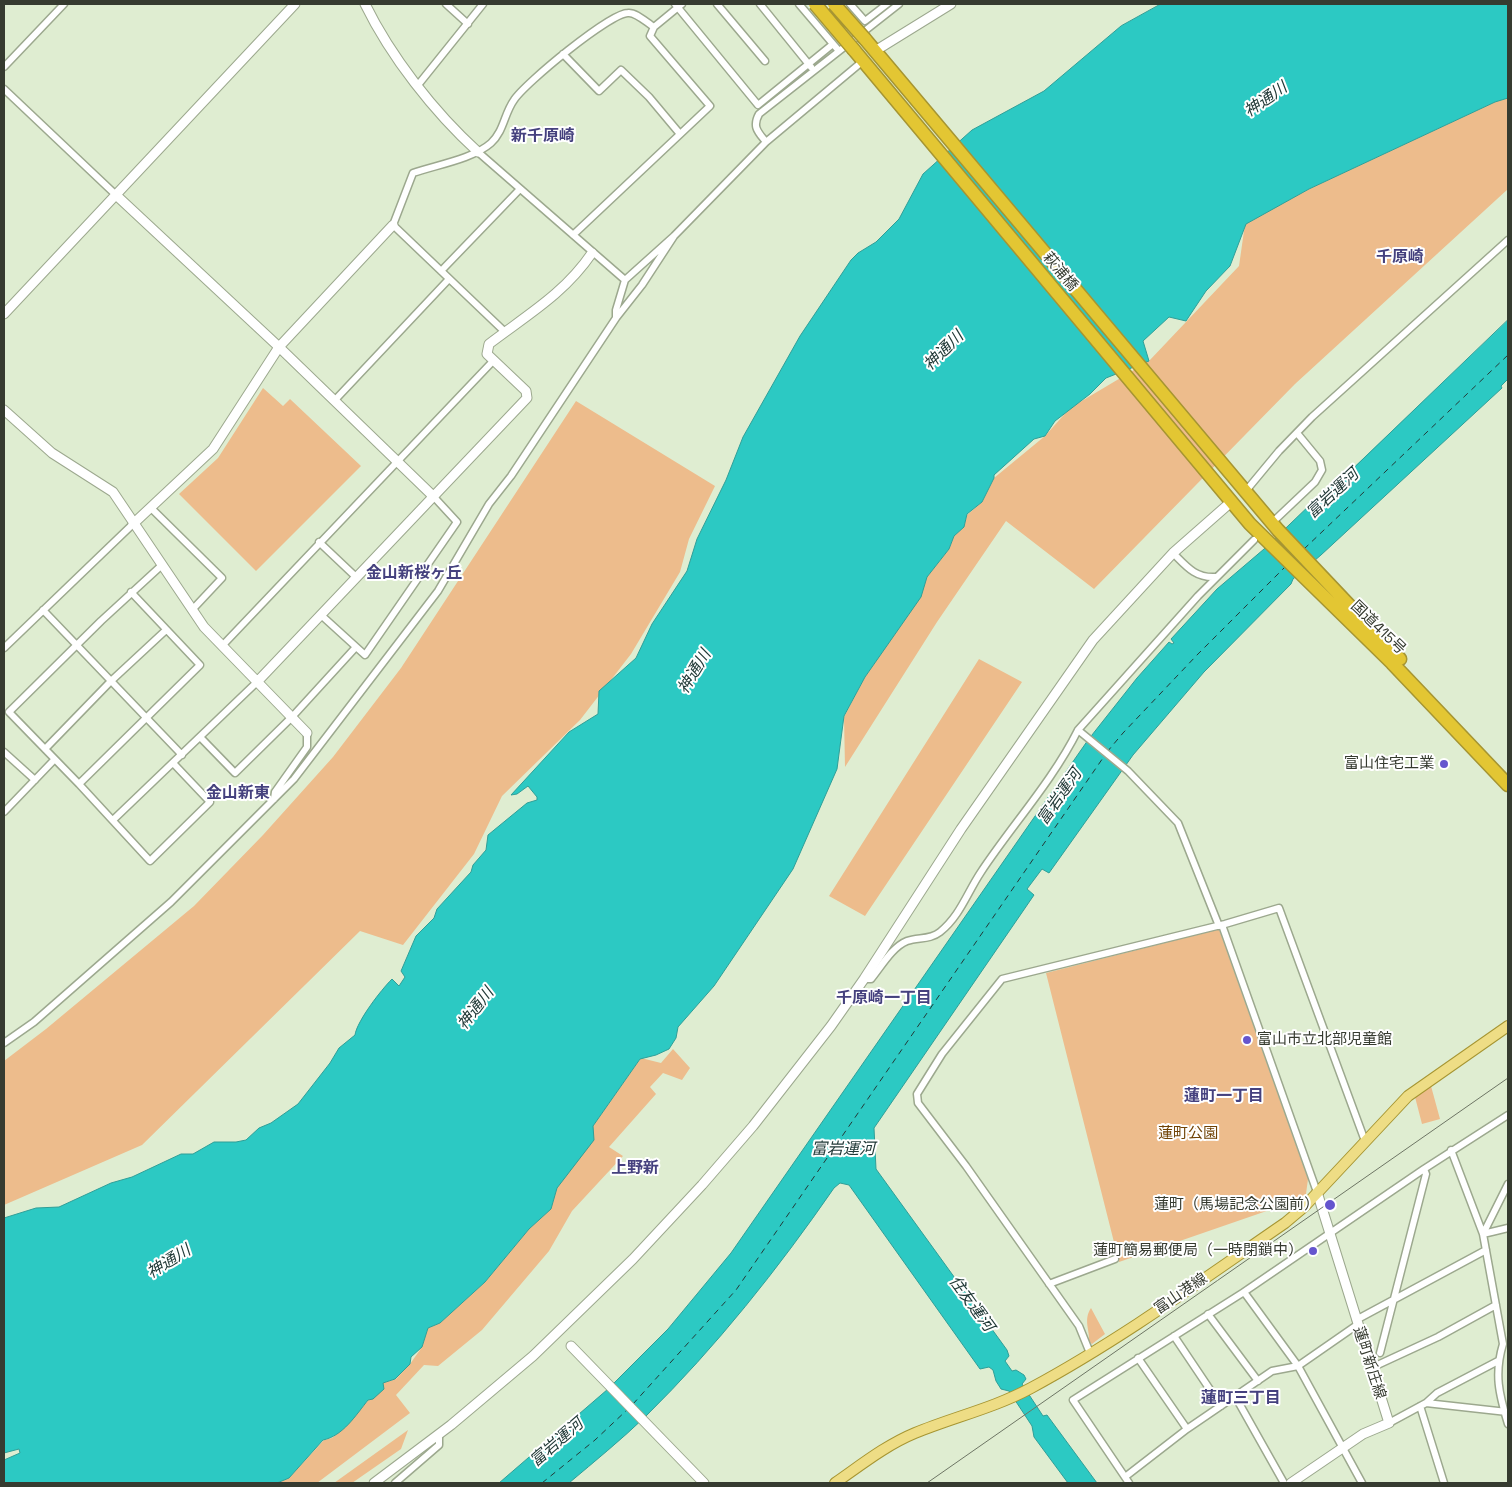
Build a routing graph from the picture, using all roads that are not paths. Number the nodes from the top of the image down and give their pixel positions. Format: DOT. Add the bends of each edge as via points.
graph roads {
  1 [pos="64,4"];
  2 [pos="295,4"];
  3 [pos="365,4"];
  4 [pos="446,4"];
  5 [pos="483,4"];
  6 [pos="624,4"];
  7 [pos="718,4"];
  8 [pos="760,4"];
  9 [pos="799,4"];
  10 [pos="815,4"];
  11 [pos="834,4"];
  12 [pos="850,4"];
  13 [pos="887,4"];
  14 [pos="899,4"];
  15 [pos="679,5"];
  16 [pos="946,5"];
  17 [pos="623,13"];
  18 [pos="865,21"];
  19 [pos="468,24"];
  20 [pos="870,26"];
  21 [pos="654,27"];
  22 [pos="833,44"];
  23 [pos="839,51"];
  24 [pos="563,54"];
  25 [pos="879,56"];
  26 [pos="765,62"];
  27 [pos="809,64"];
  28 [pos="867,65"];
  29 [pos="4,67"];
  30 [pos="814,71"];
  31 [pos="418,85"];
  32 [pos="4,89"];
  33 [pos="680,134"];
  34 [pos="766,142"];
  35 [pos="478,152"];
  36 [pos="520,189"];
  37 [pos="116,195"];
  38 [pos="393,225"];
  39 [pos="572,235"];
  40 [pos="674,236"];
  41 [pos="1508,240"];
  42 [pos="592,253"];
  43 [pos="441,271"];
  44 [pos="449,279"];
  45 [pos="625,280"];
  46 [pos="4,314"];
  47 [pos="616,318"];
  48 [pos="505,332"];
  49 [pos="279,346"];
  50 [pos="494,360"];
  51 [pos="335,400"];
  52 [pos="4,410"];
  53 [pos="1297,433"];
  54 [pos="398,462"];
  55 [pos="1241,487"];
  56 [pos="434,497"];
  57 [pos="1228,498"];
  58 [pos="151,508"];
  59 [pos="133,524"];
  60 [pos="1268,531"];
  61 [pos="320,542"];
  62 [pos="1174,553"];
  63 [pos="162,565"];
  64 [pos="356,577"];
  65 [pos="1215,577"];
  66 [pos="131,592"];
  67 [pos="43,610"];
  68 [pos="192,610"];
  69 [pos="321,615"];
  70 [pos="166,630"];
  71 [pos="77,645"];
  72 [pos="222,646"];
  73 [pos="356,647"];
  74 [pos="4,648"];
  75 [pos="111,681"];
  76 [pos="257,682"];
  77 [pos="292,717"];
  78 [pos="147,718"];
  79 [pos="1078,730"];
  80 [pos="307,733"];
  81 [pos="200,737"];
  82 [pos="44,749"];
  83 [pos="4,752"];
  84 [pos="182,755"];
  85 [pos="54,760"];
  86 [pos="173,763"];
  87 [pos="1508,774"];
  88 [pos="35,780"];
  89 [pos="79,784"];
  90 [pos="1508,785"];
  91 [pos="274,801"];
  92 [pos="4,812"];
  93 [pos="113,820"];
  94 [pos="1221,925"];
  95 [pos="864,978"];
  96 [pos="1508,1026"];
  97 [pos="4,1043"];
  98 [pos="1508,1115"];
  99 [pos="1365,1141"];
  100 [pos="1451,1150"];
  101 [pos="1424,1169"];
  102 [pos="1508,1184"];
  103 [pos="1317,1192"];
  104 [pos="1508,1228"];
  105 [pos="1328,1234"];
  106 [pos="1483,1234"];
  107 [pos="1486,1250"];
  108 [pos="1115,1259"];
  109 [pos="1049,1284"];
  110 [pos="1244,1292"];
  111 [pos="1394,1302"];
  112 [pos="1496,1304"];
  113 [pos="1208,1314"];
  114 [pos="1356,1323"];
  115 [pos="1174,1336"];
  116 [pos="571,1346"];
  117 [pos="1090,1353"];
  118 [pos="1380,1353"];
  119 [pos="1138,1358"];
  120 [pos="1498,1361"];
  121 [pos="1298,1366"];
  122 [pos="1371,1368"];
  123 [pos="1258,1381"];
  124 [pos="1235,1396"];
  125 [pos="1423,1405"];
  126 [pos="1221,1406"];
  127 [pos="1506,1412"];
  128 [pos="1389,1422"];
  129 [pos="1508,1424"];
  130 [pos="1187,1429"];
  131 [pos="439,1434"];
  132 [pos="1345,1448"];
  133 [pos="1125,1477"];
  134 [pos="374,1483"];
  135 [pos="395,1483"];
  136 [pos="704,1483"];
  137 [pos="835,1483"];
  138 [pos="1129,1483"];
  139 [pos="1284,1483"];
  140 [pos="1290,1483"];
  141 [pos="1362,1483"];
  142 [pos="1444,1483"];
  1 -- 29 [label="street"];
  2 -- 37 [label="street"];
  3 -- 31 [label="street"];
  4 -- 19 [label="street"];
  5 -- 19 [label="street"];
  6 -- 17 [label="street"];
  7 -- 26 [label="street"];
  8 -- 27 [label="street"];
  9 -- 22 [label="street"];
  10 -- 28 [label="highway, bridge"];
  11 -- 25 [label="highway, bridge"];
  12 -- 18 [label="street"];
  13 -- 18 [label="street"];
  14 -- 20 [label="street"];
  15 -- 21 [label="street"];
  15 -- 27 [label="street" via="758,105"];
  16 -- 25 [label="street"];
  17 -- 21 [label="street" via="631,12"];
  17 -- 24 [label="street"];
  18 -- 20 [label="street"];
  19 -- 31 [label="street"];
  20 -- 23 [label="street"];
  21 -- 33 [label="street" via="650,36 710,106"];
  22 -- 23 [label="street"];
  22 -- 27 [label="street"];
  23 -- 30 [label="street"];
  24 -- 33 [label="street" via="599,91 621,70"];
  24 -- 35 [label="street" via="514,99 499,135"];
  25 -- 55 [label="highway, 萩浦橋"];
  27 -- 30 [label="street"];
  28 -- 34 [label="street"];
  28 -- 57 [label="highway, 萩浦橋"];
  30 -- 34 [label="street" via="759,114 756,130"];
  31 -- 35 [label="street" via="450,126"];
  32 -- 37 [label="street"];
  33 -- 39 [label="street"];
  34 -- 40 [label="street"];
  35 -- 36 [label="street"];
  35 -- 38 [label="street" via="413,173"];
  36 -- 39 [label="street"];
  36 -- 43 [label="street"];
  37 -- 46 [label="street"];
  37 -- 49 [label="street"];
  38 -- 43 [label="street"];
  38 -- 49 [label="street"];
  39 -- 42 [label="street"];
  40 -- 45 [label="street"];
  40 -- 47 [label="street"];
  41 -- 53 [label="street"];
  42 -- 45 [label="street"];
  42 -- 48 [label="street" via="578,274 552,298"];
  43 -- 44 [label="street"];
  44 -- 48 [label="street"];
  44 -- 51 [label="street"];
  45 -- 47 [label="street"];
  47 -- 91 [label="street" via="489,504 438,591"];
  48 -- 50 [label="street" via="488,344 487,354"];
  49 -- 51 [label="street"];
  49 -- 58 [label="street" via="213,450"];
  50 -- 54 [label="street"];
  50 -- 56 [label="street" via="526,391 527,398"];
  51 -- 54 [label="street"];
  52 -- 59 [label="street" via="52,453 113,492"];
  53 -- 55 [label="street"];
  53 -- 60 [label="street" via="1320,461 1322,470 1315,482"];
  54 -- 56 [label="street"];
  54 -- 61 [label="street"];
  55 -- 60 [label="highway, 国道415号"];
  56 -- 64 [label="street"];
  56 -- 73 [label="street" via="457,522 365,655"];
  57 -- 60 [label="highway, 国道415号"];
  57 -- 62 [label="street"];
  58 -- 59 [label="street"];
  58 -- 68 [label="street" via="222,578"];
  59 -- 63 [label="street"];
  59 -- 67 [label="street"];
  60 -- 65 [label="street"];
  60 -- 87 [label="highway, 国道415号" via="1312,566"];
  60 -- 90 [label="highway, 国道415号" via="1301,576 1392,663"];
  61 -- 64 [label="street"];
  61 -- 72 [label="street"];
  62 -- 65 [label="street" via="1192,572 1206,578"];
  62 -- 95 [label="street" via="1083,653 961,829"];
  63 -- 66 [label="street"];
  63 -- 68 [label="street"];
  64 -- 69 [label="street"];
  65 -- 79 [label="street"];
  66 -- 70 [label="street"];
  66 -- 71 [label="street"];
  67 -- 71 [label="street"];
  67 -- 74 [label="street"];
  68 -- 72 [label="street"];
  69 -- 73 [label="street"];
  69 -- 76 [label="street"];
  70 -- 75 [label="street"];
  70 -- 78 [label="street" via="200,665"];
  71 -- 75 [label="street"];
  71 -- 82 [label="street" via="9,712"];
  72 -- 76 [label="street"];
  73 -- 77 [label="street"];
  75 -- 78 [label="street"];
  75 -- 82 [label="street"];
  76 -- 77 [label="street"];
  76 -- 81 [label="street"];
  77 -- 80 [label="street"];
  77 -- 81 [label="street" via="235,773"];
  78 -- 84 [label="street"];
  78 -- 89 [label="street"];
  79 -- 94 [label="street" via="1128,771 1178,824"];
  79 -- 95 [label="street" via="1038,793 980,873 966,901 948,923 939,933 900,944 871,979"];
  80 -- 91 [label="street" via="307,748 275,792"];
  81 -- 84 [label="street"];
  82 -- 85 [label="street"];
  83 -- 88 [label="street"];
  84 -- 86 [label="street"];
  85 -- 88 [label="street"];
  85 -- 89 [label="street"];
  86 -- 93 [label="street"];
  86 -- 93 [label="street" via="210,802 150,861"];
  88 -- 92 [label="street"];
  89 -- 93 [label="street"];
  91 -- 97 [label="street" via="171,902 34,1022"];
  94 -- 99 [label="street" via="1279,908"];
  94 -- 103 [label="street"];
  94 -- 109 [label="street" via="1002,979 942,1054 917,1094 918,1103"];
  95 -- 131 [label="street" via="753,1126 667,1224 533,1356"];
  96 -- 99 [label="main road, 富山港線" via="1408,1096"];
  98 -- 100 [label="street"];
  99 -- 103 [label="main road, 富山港線"];
  100 -- 101 [label="street"];
  100 -- 106 [label="street"];
  101 -- 105 [label="street"];
  101 -- 111 [label="street" via="1426,1174"];
  102 -- 106 [label="street"];
  103 -- 105 [label="street, 蓮町新庄線"];
  103 -- 117 [label="main road, 富山港線" via="1286,1223"];
  104 -- 106 [label="street"];
  105 -- 110 [label="street"];
  105 -- 114 [label="street, 蓮町新庄線"];
  106 -- 107 [label="street"];
  107 -- 111 [label="street"];
  107 -- 112 [label="street"];
  108 -- 109 [label="street"];
  109 -- 117 [label="street" via="1079,1326"];
  110 -- 113 [label="street"];
  110 -- 121 [label="street"];
  111 -- 114 [label="street"];
  111 -- 118 [label="street"];
  112 -- 120 [label="street" via="1503,1344"];
  112 -- 122 [label="street" via="1438,1337"];
  113 -- 115 [label="street"];
  113 -- 123 [label="street"];
  114 -- 121 [label="street"];
  114 -- 122 [label="street, 蓮町新庄線"];
  115 -- 119 [label="street"];
  115 -- 126 [label="street"];
  116 -- 136 [label="street"];
  117 -- 137 [label="main road, 富山港線" via="1009,1399 914,1434"];
  119 -- 130 [label="street"];
  119 -- 133 [label="street" via="1073,1400"];
  120 -- 125 [label="street"];
  120 -- 127 [label="street" via="1497,1378"];
  121 -- 123 [label="street" via="1272,1371"];
  121 -- 132 [label="street"];
  122 -- 128 [label="street, 蓮町新庄線"];
  123 -- 124 [label="street"];
  124 -- 126 [label="street"];
  124 -- 139 [label="street"];
  125 -- 127 [label="street"];
  125 -- 128 [label="street"];
  125 -- 142 [label="street"];
  126 -- 130 [label="street"];
  127 -- 129 [label="street"];
  128 -- 132 [label="street" via="1363,1434"];
  130 -- 133 [label="street"];
  131 -- 134 [label="street"];
  131 -- 135 [label="street" via="439,1445"];
  132 -- 140 [label="street"];
  132 -- 141 [label="street"];
  133 -- 138 [label="street"];
}
